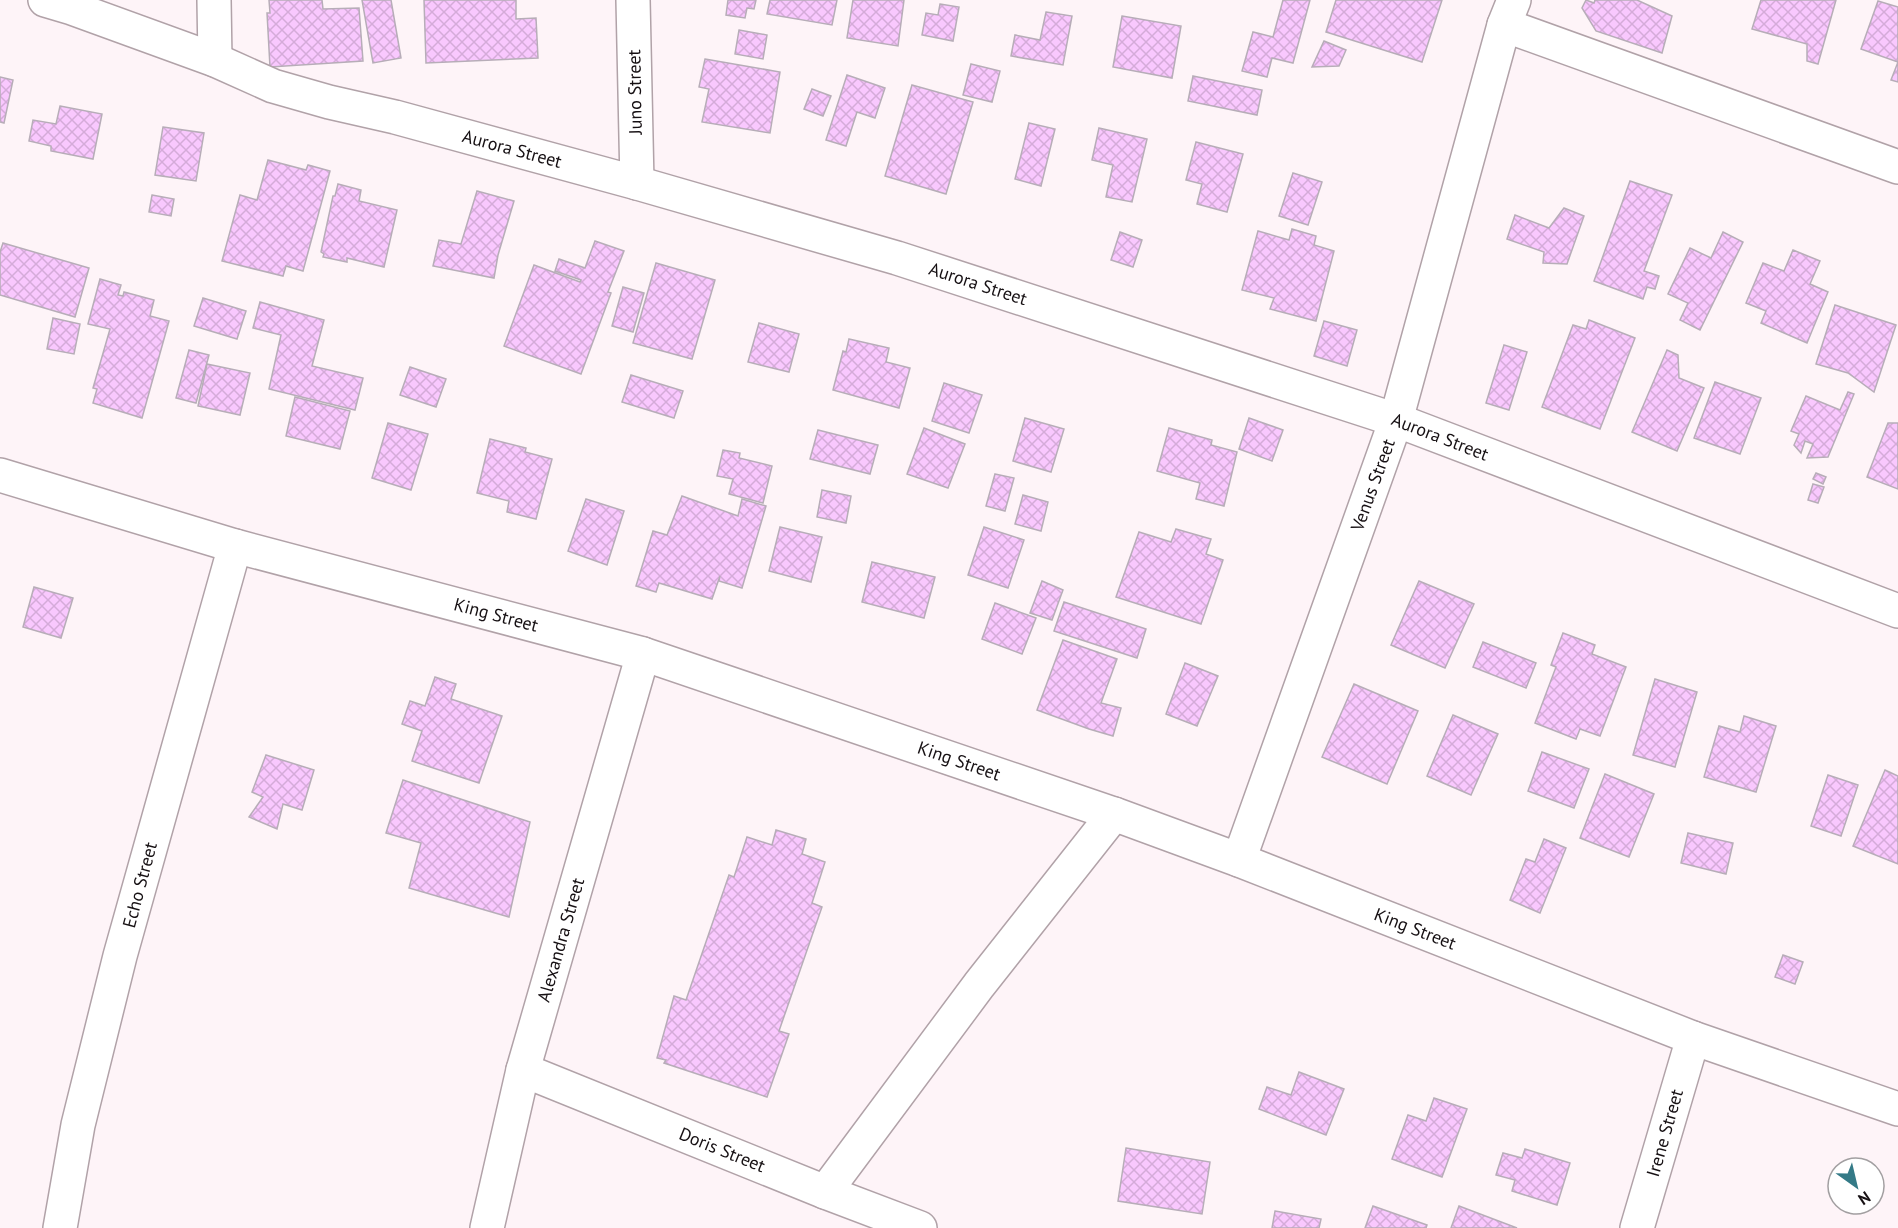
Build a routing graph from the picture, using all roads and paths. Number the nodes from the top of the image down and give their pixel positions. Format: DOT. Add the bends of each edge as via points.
graph roads {
  1 [pos="45,0"];
  2 [pos="214,0"];
  3 [pos="633,0"];
  4 [pos="1509,12"];
  5 [pos="215,60"];
  6 [pos="1898,167"];
  7 [pos="637,183"];
  8 [pos="1396,420"];
  9 [pos="0,475"];
  10 [pos="235,546"];
  11 [pos="1898,612"];
  12 [pos="643,654"];
  13 [pos="1114,814"];
  14 [pos="1239,860"];
  15 [pos="1693,1038"];
  16 [pos="524,1070"];
  17 [pos="1898,1109"];
  18 [pos="825,1192"];
  19 [pos="60,1228"];
  20 [pos="487,1228"];
  21 [pos="920,1228"];
  22 [pos="1637,1228"];
  1 -- 5 [label="street, Aurora Street"];
  2 -- 5 [label="street"];
  3 -- 7 [label="street, Juno Street"];
  4 -- 6 [label="street"];
  4 -- 8 [label="street, Venus Street"];
  5 -- 7 [label="street, Aurora Street" via="273,86"];
  7 -- 8 [label="street, Aurora Street" via="897,258"];
  8 -- 11 [label="street, Aurora Street"];
  8 -- 14 [label="street, Venus Street"];
  9 -- 10 [label="street, King Street"];
  10 -- 12 [label="street, King Street"];
  10 -- 19 [label="street, Echo Street" via="120,956 78,1125"];
  12 -- 13 [label="street, King Street"];
  12 -- 16 [label="street, Alexandra Street"];
  13 -- 14 [label="street, King Street"];
  13 -- 18 [label="street" via="979,985"];
  14 -- 15 [label="street, King Street"];
  15 -- 17 [label="street, King Street"];
  15 -- 22 [label="street, Irene Street"];
  16 -- 18 [label="street, Doris Street"];
  16 -- 20 [label="street, Alexandra Street"];
  18 -- 21 [label="street, Doris Street"];
}
